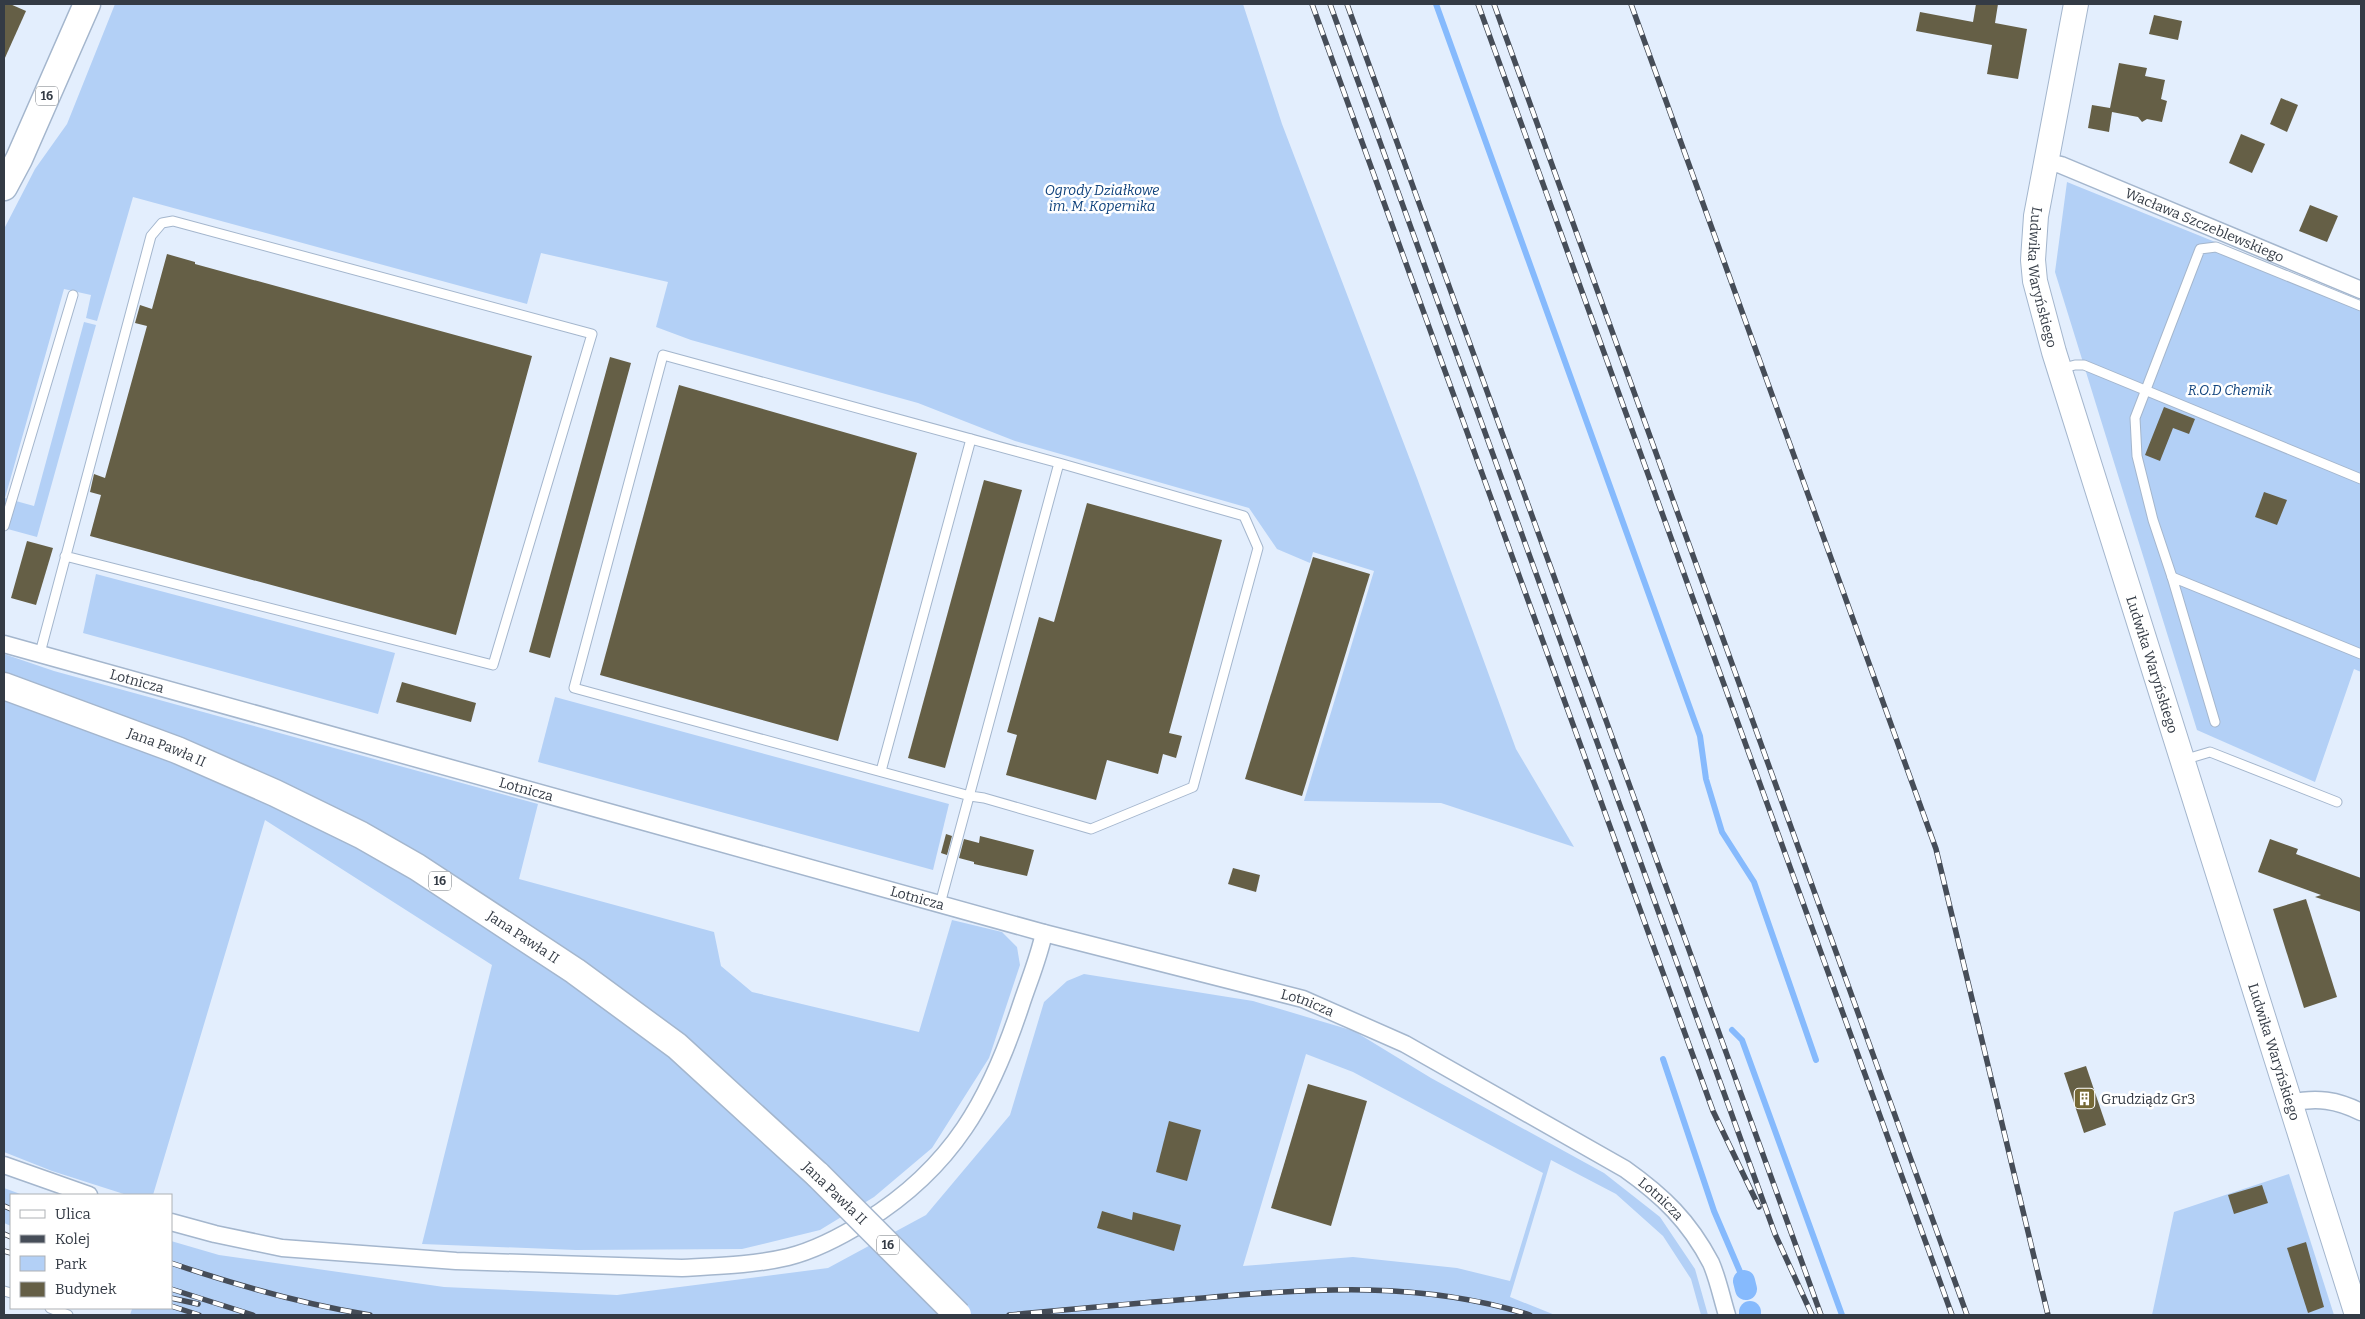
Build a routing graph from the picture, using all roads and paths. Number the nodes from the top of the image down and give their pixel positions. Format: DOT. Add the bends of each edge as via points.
graph roads {
  1 [pos="87,4"];
  2 [pos="2076,4"];
  3 [pos="2047,162"];
  4 [pos="4,187"];
  5 [pos="2361,290"];
  6 [pos="73,294"];
  7 [pos="2361,306"];
  8 [pos="2059,369"];
  9 [pos="2146,390"];
  10 [pos="972,439"];
  11 [pos="1059,463"];
  12 [pos="2361,480"];
  13 [pos="4,526"];
  14 [pos="65,556"];
  15 [pos="2172,577"];
  16 [pos="4,644"];
  17 [pos="40,654"];
  18 [pos="2361,654"];
  19 [pos="4,686"];
  20 [pos="2215,722"];
  21 [pos="2182,760"];
  22 [pos="881,772"];
  23 [pos="970,796"];
  24 [pos="2337,802"];
  25 [pos="940,904"];
  26 [pos="1044,933"];
  27 [pos="2290,1103"];
  28 [pos="2361,1112"];
  29 [pos="4,1165"];
  30 [pos="87,1194"];
  31 [pos="172,1222"];
  32 [pos="53,1309"];
  33 [pos="68,1315"];
  34 [pos="958,1315"];
  35 [pos="1726,1315"];
  36 [pos="2357,1315"];
  1 -- 4 [label="main road, 16"];
  2 -- 3 [label="street, Ludwika Waryńskiego"];
  3 -- 5 [label="street, Wacława Szczeblewskiego" via="2061,164"];
  3 -- 8 [label="street, Ludwika Waryńskiego" via="2036,216 2033,260 2035,281"];
  6 -- 13 [label="lane"];
  7 -- 9 [label="lane" via="2216,247 2200,249"];
  8 -- 9 [label="lane" via="2084,365"];
  8 -- 21 [label="street, Ludwika Waryńskiego"];
  9 -- 12 [label="lane"];
  9 -- 15 [label="lane" via="2135,418 2137,456"];
  10 -- 11 [label="lane"];
  10 -- 22 [label="lane"];
  10 -- 22 [label="lane" via="663,356 660,365 574,688"];
  11 -- 23 [label="lane"];
  11 -- 23 [label="lane" via="1244,516 1258,548 1193,787 1091,829"];
  14 -- 14 [label="lane" via="151,236 162,223 174,221 592,334 493,665"];
  14 -- 17 [label="lane"];
  15 -- 18 [label="lane"];
  15 -- 20 [label="lane"];
  16 -- 17 [label="street, Lotnicza"];
  17 -- 25 [label="street, Lotnicza"];
  19 -- 34 [label="main road, Jana Pawła II / 16, bridge" via="186,754 353,831 417,867 575,971 677,1046 818,1174"];
  21 -- 24 [label="lane" via="2210,752"];
  21 -- 27 [label="street, Ludwika Waryńskiego"];
  22 -- 23 [label="lane"];
  23 -- 25 [label="lane"];
  25 -- 26 [label="street, Lotnicza"];
  26 -- 31 [label="street" via="1004,1056 982,1102 954,1145 925,1177 890,1206 834,1241 788,1257 682,1268 371,1256 282,1248"];
  26 -- 35 [label="street, Lotnicza" via="1303,999 1405,1044 1625,1169 1659,1193 1685,1222 1711,1264"];
  27 -- 28 [label="street" via="2326,1099"];
  27 -- 36 [label="street, Ludwika Waryńskiego"];
  29 -- 30 [label="street"];
  32 -- 33 [label="lane"];
}
